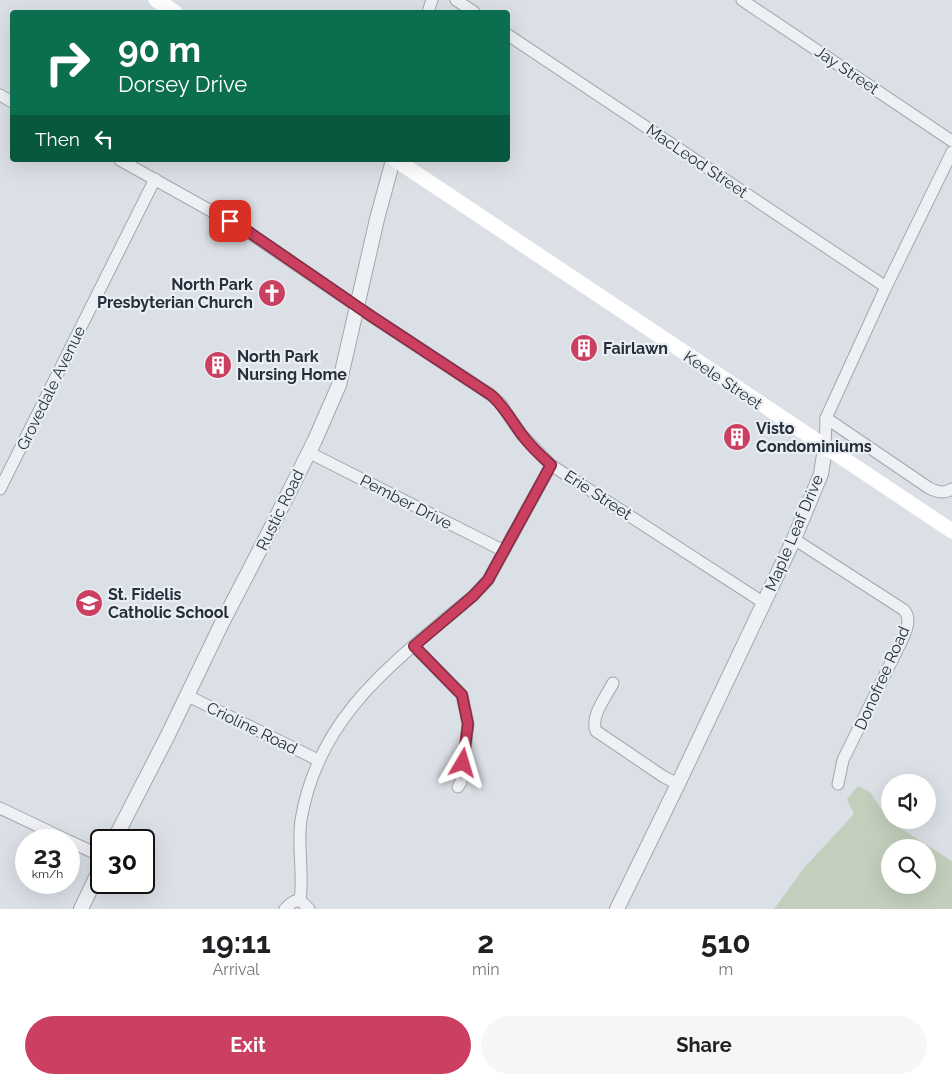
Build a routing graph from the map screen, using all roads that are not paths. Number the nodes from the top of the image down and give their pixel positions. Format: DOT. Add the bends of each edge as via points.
graph roads {
  1 [pos="156,0"];
  2 [pos="456,0"];
  3 [pos="742,0"];
  4 [pos="172,10"];
  5 [pos="471,10"];
  6 [pos="510,35"];
  7 [pos="952,141"];
  8 [pos="952,152"];
  9 [pos="124,162"];
  10 [pos="393,162"];
  11 [pos="397,162"];
  12 [pos="155,179"];
  13 [pos="886,287"];
  14 [pos="356,306"];
  15 [pos="826,418"];
  16 [pos="825,448"];
  17 [pos="308,452"];
  18 [pos="551,465"];
  19 [pos="0,489"];
  20 [pos="949,491"];
  21 [pos="952,531"];
  22 [pos="794,539"];
  23 [pos="504,551"];
  24 [pos="764,603"];
  25 [pos="414,646"];
  26 [pos="613,684"];
  27 [pos="186,695"];
  28 [pos="318,760"];
  29 [pos="678,784"];
  30 [pos="838,784"];
  31 [pos="458,787"];
  32 [pos="0,808"];
  33 [pos="45,829"];
  34 [pos="120,829"];
  35 [pos="90,891"];
  36 [pos="300,900"];
  37 [pos="82,909"];
  38 [pos="285,909"];
  39 [pos="309,909"];
  40 [pos="617,909"];
  1 -- 4 [label="main road"];
  2 -- 5 [label="street"];
  3 -- 7 [label="street, Jay Street"];
  6 -- 13 [label="street, MacLeod Street"];
  8 -- 13 [label="street, Maple Leaf Drive"];
  9 -- 12 [label="street, Erie Street"];
  10 -- 14 [label="street, Rustic Road"];
  11 -- 16 [label="main road, Keele Street"];
  12 -- 14 [label="street, Erie Street" via="246,230"];
  12 -- 19 [label="street, Grovedale Avenue"];
  13 -- 15 [label="street, Maple Leaf Drive"];
  14 -- 17 [label="street, Rustic Road" via="339,385"];
  14 -- 18 [label="street, Erie Street" via="491,395 533,448"];
  15 -- 16 [label="street, Maple Leaf Drive"];
  15 -- 20 [label="street" via="929,488 937,492"];
  16 -- 21 [label="main road, Keele Street"];
  16 -- 22 [label="street, Maple Leaf Drive" via="821,474"];
  17 -- 23 [label="street, Pember Drive"];
  17 -- 27 [label="street, Rustic Road"];
  18 -- 23 [label="street"];
  18 -- 24 [label="street, Erie Street"];
  22 -- 24 [label="street, Maple Leaf Drive"];
  22 -- 30 [label="street, Donofree Road" via="904,610 908,617 902,640 843,760"];
  23 -- 25 [label="street" via="488,580 473,596"];
  24 -- 29 [label="street, Maple Leaf Drive"];
  25 -- 28 [label="street" via="360,696"];
  25 -- 31 [label="street" via="462,695 468,724"];
  26 -- 29 [label="street" via="596,716 596,731"];
  27 -- 28 [label="street, Crioline Road"];
  27 -- 34 [label="street, Rustic Road"];
  28 -- 36 [label="street" via="301,822"];
  29 -- 40 [label="street, Maple Leaf Drive"];
  32 -- 33 [label="street"];
  35 -- 37 [label="street"];
  36 -- 38 [label="street"];
  36 -- 39 [label="street"];
}
